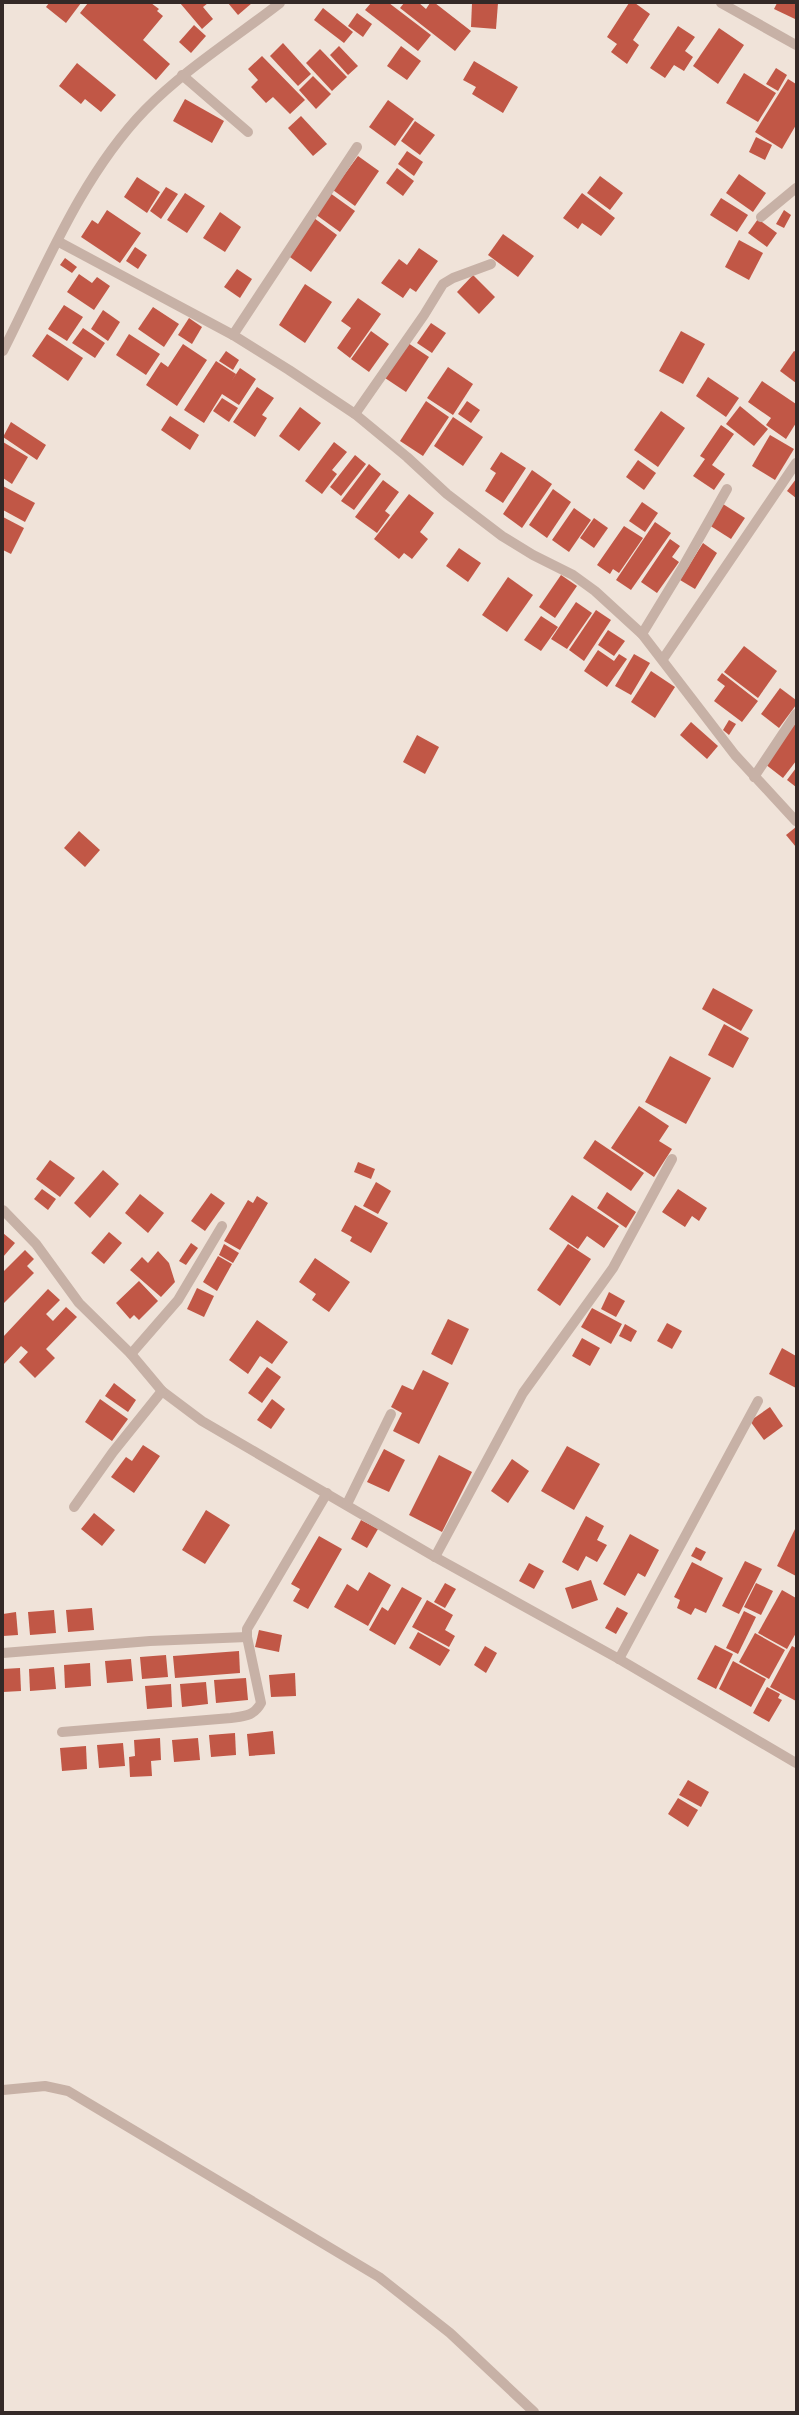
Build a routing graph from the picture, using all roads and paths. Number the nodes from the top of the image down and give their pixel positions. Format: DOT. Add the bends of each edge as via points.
graph roads {
  1 [pos="280,3"];
  2 [pos="721,3"];
  3 [pos="796,45"];
  4 [pos="182,75"];
  5 [pos="248,132"];
  6 [pos="357,147"];
  7 [pos="796,188"];
  8 [pos="761,217"];
  9 [pos="59,242"];
  10 [pos="491,264"];
  11 [pos="233,335"];
  12 [pos="3,352"];
  13 [pos="355,414"];
  14 [pos="796,463"];
  15 [pos="727,489"];
  16 [pos="642,634"];
  17 [pos="663,659"];
  18 [pos="796,714"];
  19 [pos="754,777"];
  20 [pos="796,821"];
  21 [pos="672,1159"];
  22 [pos="3,1210"];
  23 [pos="222,1226"];
  24 [pos="131,1354"];
  25 [pos="162,1391"];
  26 [pos="758,1401"];
  27 [pos="391,1414"];
  28 [pos="327,1493"];
  29 [pos="347,1504"];
  30 [pos="74,1507"];
  31 [pos="435,1557"];
  32 [pos="247,1637"];
  33 [pos="3,1653"];
  34 [pos="619,1658"];
  35 [pos="62,1732"];
  36 [pos="796,1763"];
  37 [pos="3,2090"];
  38 [pos="534,2412"];
  1 -- 4 [label="street"];
  2 -- 3 [label="street"];
  4 -- 5 [label="street"];
  4 -- 9 [label="street" via="145,111 121,140 91,182"];
  6 -- 11 [label="street"];
  7 -- 8 [label="street"];
  9 -- 11 [label="street"];
  9 -- 12 [label="street"];
  10 -- 13 [label="street" via="443,284"];
  11 -- 13 [label="street"];
  13 -- 16 [label="street" via="472,514 533,555 595,591"];
  14 -- 17 [label="street"];
  15 -- 16 [label="street"];
  16 -- 17 [label="street"];
  17 -- 19 [label="street" via="696,706"];
  18 -- 19 [label="street"];
  19 -- 20 [label="street"];
  21 -- 31 [label="street" via="613,1268 523,1393"];
  22 -- 24 [label="street" via="36,1244 79,1303"];
  23 -- 24 [label="street" via="178,1300"];
  24 -- 25 [label="street"];
  25 -- 28 [label="street" via="202,1421"];
  25 -- 30 [label="street" via="113,1452"];
  26 -- 34 [label="street"];
  27 -- 29 [label="street"];
  28 -- 29 [label="street"];
  28 -- 32 [label="street" via="253,1618 247,1629"];
  29 -- 31 [label="street"];
  31 -- 34 [label="street"];
  32 -- 33 [label="street" via="150,1641"];
  32 -- 35 [label="street" via="261,1702 257,1711 250,1716"];
  34 -- 36 [label="street"];
  37 -- 38 [label="street" via="45,2086 68,2091 380,2277 450,2333"];
}
